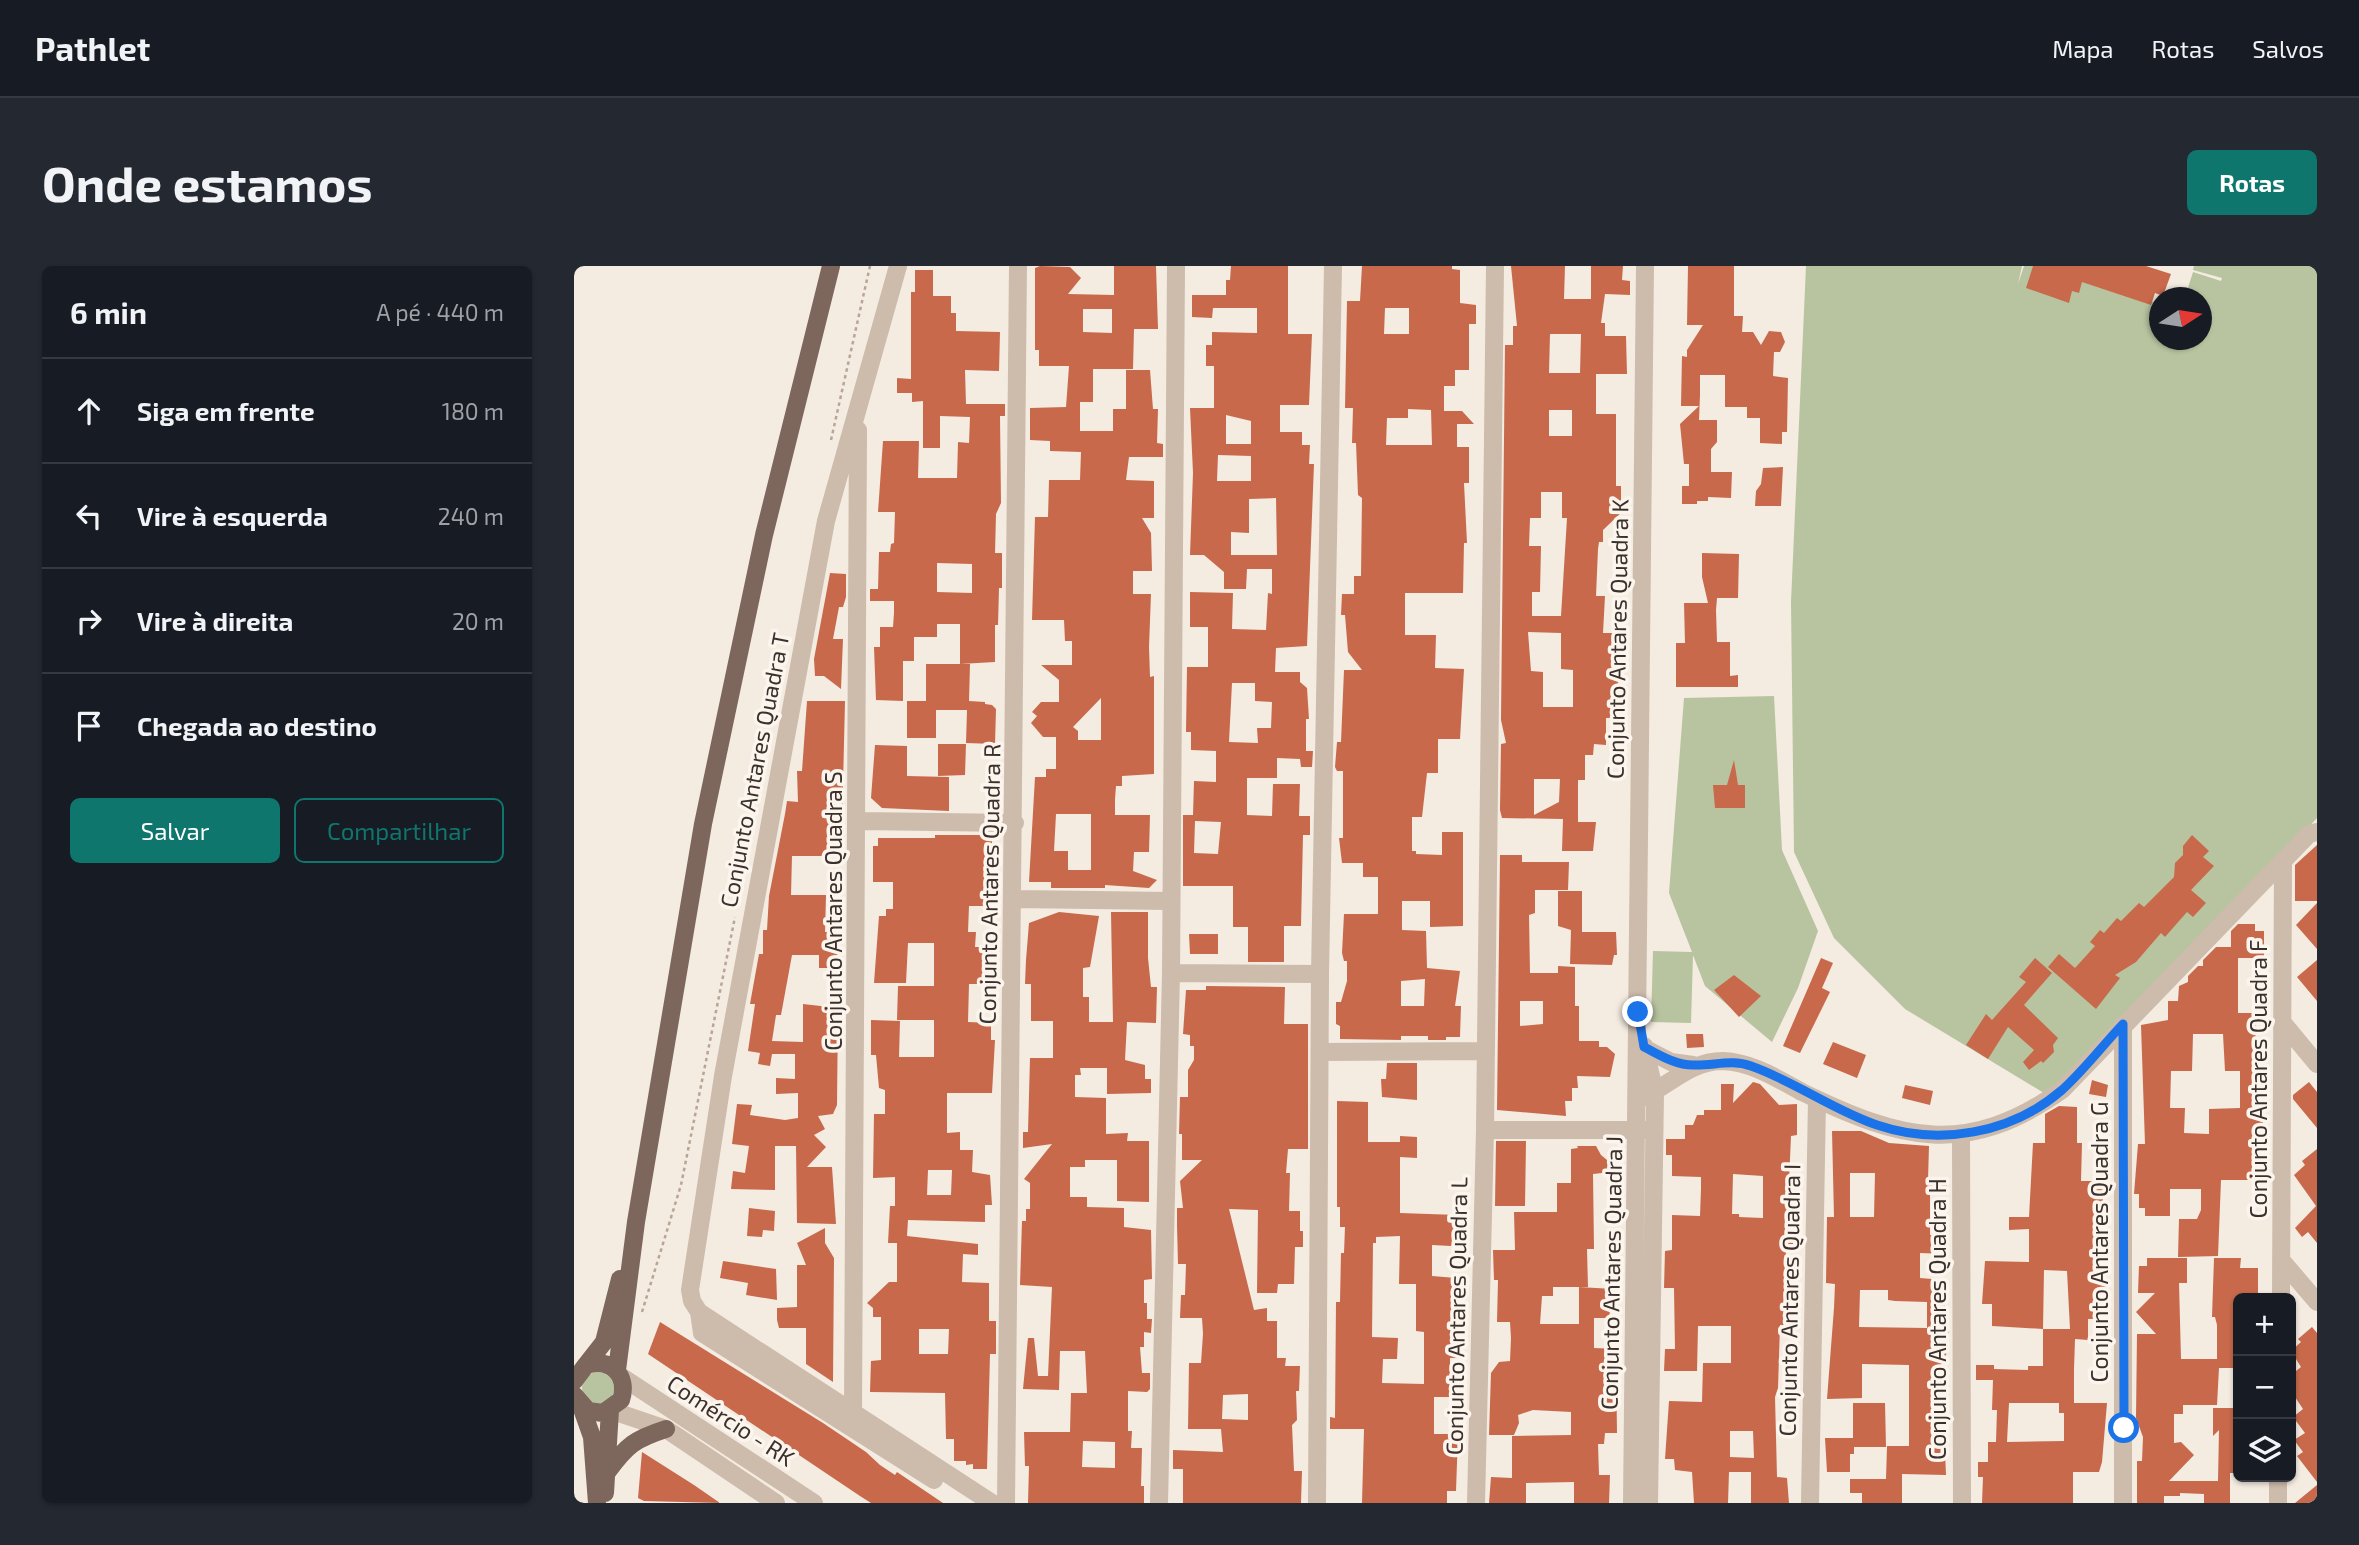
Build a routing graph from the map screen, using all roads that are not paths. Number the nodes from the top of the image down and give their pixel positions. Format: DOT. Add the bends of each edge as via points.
graph roads {
  1 [pos="831,266"];
  2 [pos="898,266"];
  3 [pos="1018,266"];
  4 [pos="1176,266"];
  5 [pos="1333,266"];
  6 [pos="1495,266"];
  7 [pos="1645,266"];
  8 [pos="858,408"];
  9 [pos="826,521"];
  10 [pos="858,526"];
  11 [pos="858,821"];
  12 [pos="1015,823"];
  13 [pos="2317,832"];
  14 [pos="2283,860"];
  15 [pos="1014,899"];
  16 [pos="1169,901"];
  17 [pos="1171,973"];
  18 [pos="1320,974"];
  19 [pos="2283,1023"];
  20 [pos="2123,1024"];
  21 [pos="1640,1046"];
  22 [pos="1486,1051"];
  23 [pos="1320,1052"];
  24 [pos="2317,1064"];
  25 [pos="1693,1065"];
  26 [pos="1655,1093"];
  27 [pos="1817,1099"];
  28 [pos="1637,1100"];
  29 [pos="1485,1130"];
  30 [pos="1645,1130"];
  31 [pos="1961,1135"];
  32 [pos="636,1222"];
  33 [pos="2282,1261"];
  34 [pos="2281,1293"];
  35 [pos="2317,1302"];
  36 [pos="699,1311"];
  37 [pos="586,1365"];
  38 [pos="619,1373"];
  39 [pos="574,1381"];
  40 [pos="578,1400"];
  41 [pos="610,1410"];
  42 [pos="853,1414"];
  43 [pos="666,1429"];
  44 [pos="608,1471"];
  45 [pos="765,1472"];
  46 [pos="2278,1482"];
  47 [pos="755,1489"];
  48 [pos="987,1499"];
  49 [pos="1640,1502"];
  50 [pos="2279,1502"];
  51 [pos="597,1503"];
  52 [pos="603,1503"];
  53 [pos="776,1503"];
  54 [pos="814,1503"];
  55 [pos="1006,1503"];
  56 [pos="1159,1503"];
  57 [pos="1317,1503"];
  58 [pos="1476,1503"];
  59 [pos="1810,1503"];
  60 [pos="1962,1503"];
  61 [pos="2123,1503"];
  1 -- 32 [label="main road" via="729,693"];
  2 -- 8 [label="street, Conjunto Antares Quadra T"];
  3 -- 12 [label="street, Conjunto Antares Quadra R"];
  4 -- 16 [label="street"];
  5 -- 18 [label="street"];
  6 -- 22 [label="street, Conjunto Antares Quadra L"];
  7 -- 21 [label="street, Conjunto Antares Quadra K"];
  8 -- 9 [label="street, Conjunto Antares Quadra T"];
  8 -- 10 [label="street, Conjunto Antares Quadra S"];
  9 -- 10 [label="street"];
  9 -- 36 [label="street, Conjunto Antares Quadra T" via="723,1076 690,1290"];
  10 -- 11 [label="street, Conjunto Antares Quadra S"];
  11 -- 12 [label="street"];
  11 -- 42 [label="street, Conjunto Antares Quadra S"];
  12 -- 15 [label="street, Conjunto Antares Quadra R"];
  13 -- 14 [label="street" via="2309,834"];
  14 -- 19 [label="street, Conjunto Antares Quadra F"];
  14 -- 20 [label="street"];
  15 -- 16 [label="street"];
  15 -- 55 [label="street, Conjunto Antares Quadra R"];
  16 -- 17 [label="street"];
  17 -- 18 [label="street"];
  17 -- 56 [label="street"];
  18 -- 23 [label="street"];
  19 -- 24 [label="street"];
  19 -- 33 [label="street, Conjunto Antares Quadra F"];
  20 -- 31 [label="street" via="2062,1090 2030,1112"];
  20 -- 61 [label="street, Conjunto Antares Quadra G"];
  21 -- 25 [label="street" via="1671,1062"];
  21 -- 26 [label="street, Conjunto Antares Quadra J"];
  21 -- 28 [label="street, Conjunto Antares Quadra J"];
  22 -- 23 [label="street"];
  22 -- 29 [label="street, Conjunto Antares Quadra L"];
  23 -- 57 [label="street"];
  25 -- 26 [label="street"];
  25 -- 27 [label="street" via="1723,1061 1750,1066"];
  26 -- 28 [label="street"];
  26 -- 30 [label="street, Conjunto Antares Quadra J"];
  27 -- 31 [label="street" via="1877,1125 1922,1134"];
  27 -- 59 [label="street, Conjunto Antares Quadra I"];
  28 -- 30 [label="street, Conjunto Antares Quadra J"];
  29 -- 30 [label="street"];
  29 -- 58 [label="street, Conjunto Antares Quadra L"];
  30 -- 49 [label="street, Conjunto Antares Quadra J"];
  31 -- 60 [label="street, Conjunto Antares Quadra H"];
  32 -- 37 [label="main road" via="604,1342"];
  32 -- 38 [label="main road"];
  33 -- 34 [label="street, Conjunto Antares Quadra F"];
  33 -- 35 [label="street"];
  36 -- 42 [label="street"];
  36 -- 48 [label="street" via="702,1333 962,1498"];
  37 -- 38 [label="main road" via="602,1362"];
  37 -- 39 [label="main road"];
  38 -- 41 [label="main road" via="621,1400"];
  38 -- 45 [label="street, Comércio - RK"];
  40 -- 41 [label="main road" via="595,1413"];
  40 -- 51 [label="main road" via="592,1437"];
  41 -- 43 [label="street, Comércio - RK"];
  41 -- 44 [label="main road"];
  42 -- 48 [label="street"];
  43 -- 44 [label="main road" via="638,1438"];
  43 -- 47 [label="street, Comércio - RK"];
  44 -- 52 [label="main road"];
  45 -- 47 [label="street"];
  45 -- 54 [label="street, Comércio - RK"];
  46 -- 50 [label="street"];
  47 -- 53 [label="street, Comércio - RK"];
}
